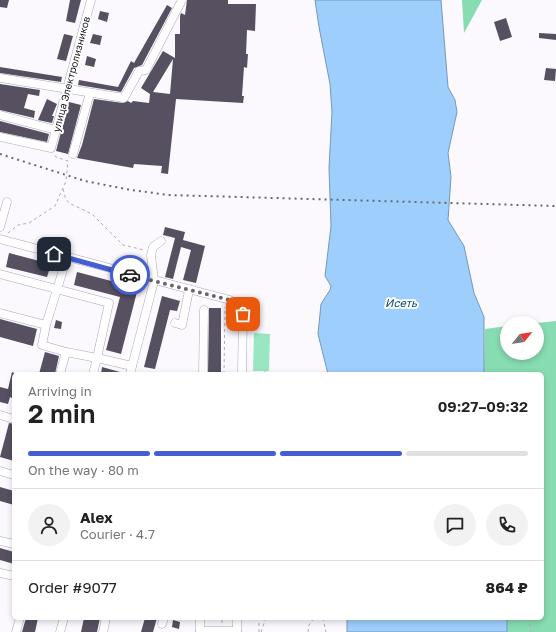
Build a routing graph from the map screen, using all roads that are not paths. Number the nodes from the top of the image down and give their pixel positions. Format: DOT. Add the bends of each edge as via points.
graph roads {
  1 [pos="91,0"];
  2 [pos="182,0"];
  3 [pos="0,78"];
  4 [pos="67,89"];
  5 [pos="90,93"];
  6 [pos="0,115"];
  7 [pos="56,130"];
  8 [pos="0,137"];
  9 [pos="73,154"];
  10 [pos="7,202"];
  11 [pos="0,227"];
  12 [pos="0,239"];
  13 [pos="161,241"];
  14 [pos="67,257"];
  15 [pos="0,274"];
  16 [pos="154,281"];
  17 [pos="57,288"];
  18 [pos="189,290"];
  19 [pos="204,310"];
  20 [pos="0,313"];
  21 [pos="175,323"];
  22 [pos="46,325"];
  23 [pos="66,352"];
  24 [pos="97,358"];
  25 [pos="131,370"];
  26 [pos="61,372"];
  27 [pos="94,372"];
  28 [pos="203,372"];
  29 [pos="242,372"];
  30 [pos="0,415"];
  31 [pos="12,418"];
  32 [pos="0,471"];
  33 [pos="12,474"];
  34 [pos="0,540"];
  35 [pos="12,543"];
  36 [pos="0,573"];
  37 [pos="12,576"];
  38 [pos="19,620"];
  39 [pos="63,620"];
  40 [pos="106,620"];
  41 [pos="200,620"];
  42 [pos="237,620"];
  43 [pos="200,631"];
  44 [pos="16,632"];
  45 [pos="60,632"];
  46 [pos="103,632"];
  47 [pos="237,632"];
  1 -- 4 [label="street, улица Электролизников"];
  2 -- 5 [label="street" via="146,70 139,71 124,98"];
  3 -- 4 [label="street"];
  4 -- 5 [label="street"];
  4 -- 7 [label="street, улица Электролизников"];
  5 -- 9 [label="street"];
  6 -- 7 [label="street"];
  7 -- 8 [label="street, улица Электролизников" via="51,148"];
  10 -- 11 [label="street"];
  12 -- 14 [label="street"];
  13 -- 16 [label="street" via="153,247 152,252"];
  14 -- 16 [label="street"];
  14 -- 17 [label="street"];
  15 -- 17 [label="street"];
  16 -- 18 [label="street"];
  16 -- 25 [label="street"];
  17 -- 22 [label="street"];
  17 -- 24 [label="street" via="109,302"];
  18 -- 21 [label="street" via="182,325"];
  18 -- 29 [label="street" via="228,303 243,314"];
  19 -- 28 [label="street"];
  20 -- 22 [label="street"];
  22 -- 23 [label="street" via="42,345"];
  23 -- 24 [label="street"];
  23 -- 26 [label="street"];
  24 -- 25 [label="street"];
  24 -- 27 [label="street"];
  30 -- 31 [label="street"];
  32 -- 33 [label="street"];
  34 -- 35 [label="street"];
  36 -- 37 [label="street"];
  38 -- 44 [label="street"];
  39 -- 45 [label="street"];
  40 -- 46 [label="street"];
  41 -- 43 [label="street"];
  42 -- 47 [label="street"];
  43 -- 47 [label="street"];
}
